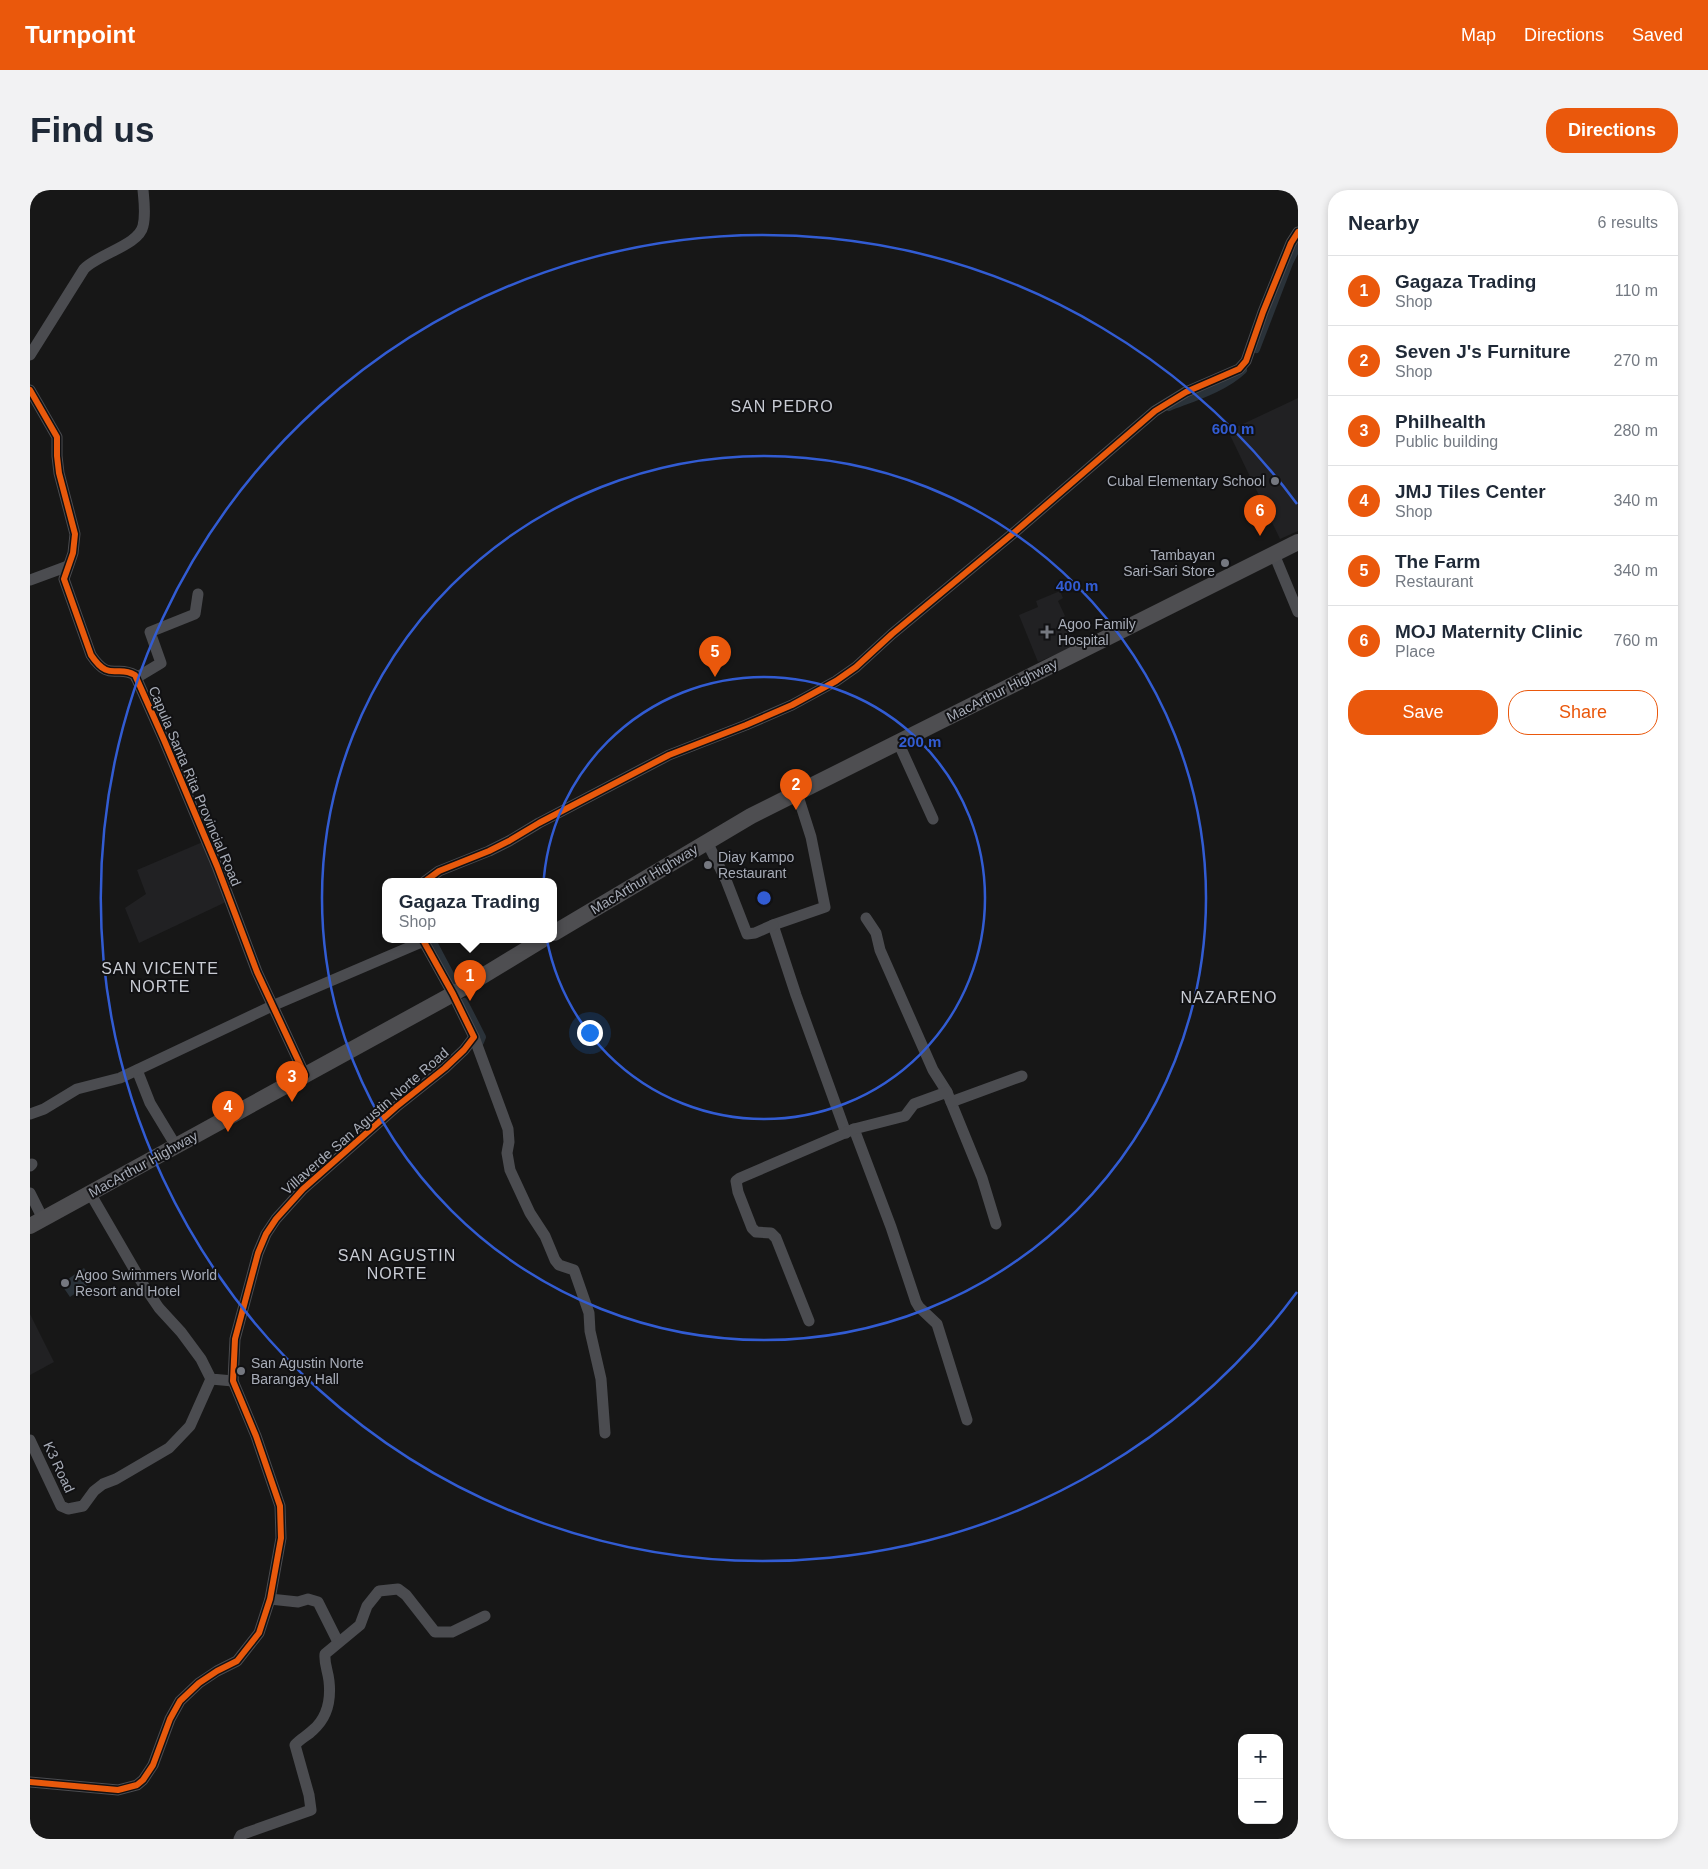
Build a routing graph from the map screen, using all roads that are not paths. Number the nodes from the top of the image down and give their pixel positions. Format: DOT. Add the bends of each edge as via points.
graph roads {
  1 [pos="143,190"];
  2 [pos="1298,232"];
  3 [pos="30,356"];
  4 [pos="30,390"];
  5 [pos="1298,542"];
  6 [pos="1274,554"];
  7 [pos="68,566"];
  8 [pos="30,580"];
  9 [pos="198,594"];
  10 [pos="1298,612"];
  11 [pos="136,678"];
  12 [pos="898,742"];
  13 [pos="797,793"];
  14 [pos="933,819"];
  15 [pos="707,842"];
  16 [pos="429,878"];
  17 [pos="866,918"];
  18 [pos="773,925"];
  19 [pos="557,931"];
  20 [pos="417,943"];
  21 [pos="426,943"];
  22 [pos="537,943"];
  23 [pos="453,994"];
  24 [pos="272,1006"];
  25 [pos="474,1037"];
  26 [pos="136,1070"];
  27 [pos="305,1076"];
  28 [pos="1022,1076"];
  29 [pos="949,1097"];
  30 [pos="30,1114"];
  31 [pos="850,1131"];
  32 [pos="176,1146"];
  33 [pos="90,1193"];
  34 [pos="30,1194"];
  35 [pos="36,1223"];
  36 [pos="996,1224"];
  37 [pos="809,1322"];
  38 [pos="211,1379"];
  39 [pos="233,1381"];
  40 [pos="967,1420"];
  41 [pos="605,1433"];
  42 [pos="30,1440"];
  43 [pos="270,1599"];
  44 [pos="485,1616"];
  45 [pos="338,1642"];
  46 [pos="30,1782"];
  47 [pos="239,1839"];
  1 -- 3 [label="street" via="142,230 133,239 88,265"];
  2 -- 16 [label="street" via="1263,312 1246,361 1239,369 1186,392 1155,411 836,682 792,705 669,755 496,848"];
  4 -- 7 [label="street, Capula Santa Rita Provincial Road" via="57,437 59,473 75,534"];
  5 -- 6 [label="highway, MacArthur Highway"];
  6 -- 10 [label="street"];
  6 -- 12 [label="highway, MacArthur Highway"];
  7 -- 8 [label="street"];
  7 -- 11 [label="street, Capula Santa Rita Provincial Road" via="64,579 66,588 91,655 105,670 131,673"];
  9 -- 11 [label="street" via="195,614 150,632 160,663"];
  11 -- 24 [label="street, Capula Santa Rita Provincial Road" via="217,866"];
  12 -- 13 [label="highway, MacArthur Highway"];
  12 -- 14 [label="street"];
  13 -- 15 [label="highway, MacArthur Highway"];
  13 -- 18 [label="street" via="811,837 825,907"];
  15 -- 18 [label="street" via="747,934"];
  15 -- 19 [label="highway, MacArthur Highway"];
  17 -- 29 [label="street" via="876,933 880,950 933,1070"];
  18 -- 31 [label="street" via="796,995"];
  20 -- 24 [label="street"];
  21 -- 23 [label="street"];
  22 -- 23 [label="highway, MacArthur Highway"];
  23 -- 25 [label="street"];
  23 -- 27 [label="highway, MacArthur Highway"];
  24 -- 26 [label="street"];
  24 -- 27 [label="street, Capula Santa Rita Provincial Road"];
  25 -- 39 [label="street, Villaverde San Agustin Norte Road" via="444,1068 303,1189 276,1219 258,1253 239,1320"];
  25 -- 41 [label="street" via="508,1129 510,1170 555,1260 562,1267 574,1270 589,1312 601,1379"];
  26 -- 30 [label="street" via="77,1090"];
  26 -- 32 [label="street" via="150,1103"];
  27 -- 32 [label="highway, MacArthur Highway"];
  28 -- 29 [label="street"];
  29 -- 31 [label="street" via="914,1104 905,1116"];
  29 -- 36 [label="street" via="982,1178"];
  31 -- 37 [label="street" via="736,1181 752,1228 756,1232 771,1233 776,1238"];
  31 -- 40 [label="street" via="891,1227 916,1302 937,1324"];
  32 -- 33 [label="highway, MacArthur Highway"];
  33 -- 35 [label="highway, MacArthur Highway"];
  33 -- 38 [label="street" via="144,1286 202,1359"];
  34 -- 35 [label="street"];
  38 -- 39 [label="street"];
  38 -- 42 [label="street, K3 Road" via="190,1426 169,1448 103,1484 83,1506 68,1509 61,1506"];
  39 -- 43 [label="street, Villaverde San Agustin Norte Road" via="280,1506 281,1538"];
  43 -- 45 [label="street" via="318,1602"];
  43 -- 46 [label="street, Villaverde San Agustin Norte Road" via="259,1633 237,1661 199,1683 180,1701 153,1765 143,1780 131,1788 118,1790"];
  44 -- 45 [label="street" via="452,1632 435,1632 406,1595 398,1589 387,1589 379,1591 367,1606 360,1625"];
  45 -- 47 [label="street" via="325,1654 331,1696 328,1708 314,1730 295,1745 310,1794 311,1810 241,1835"];
}
